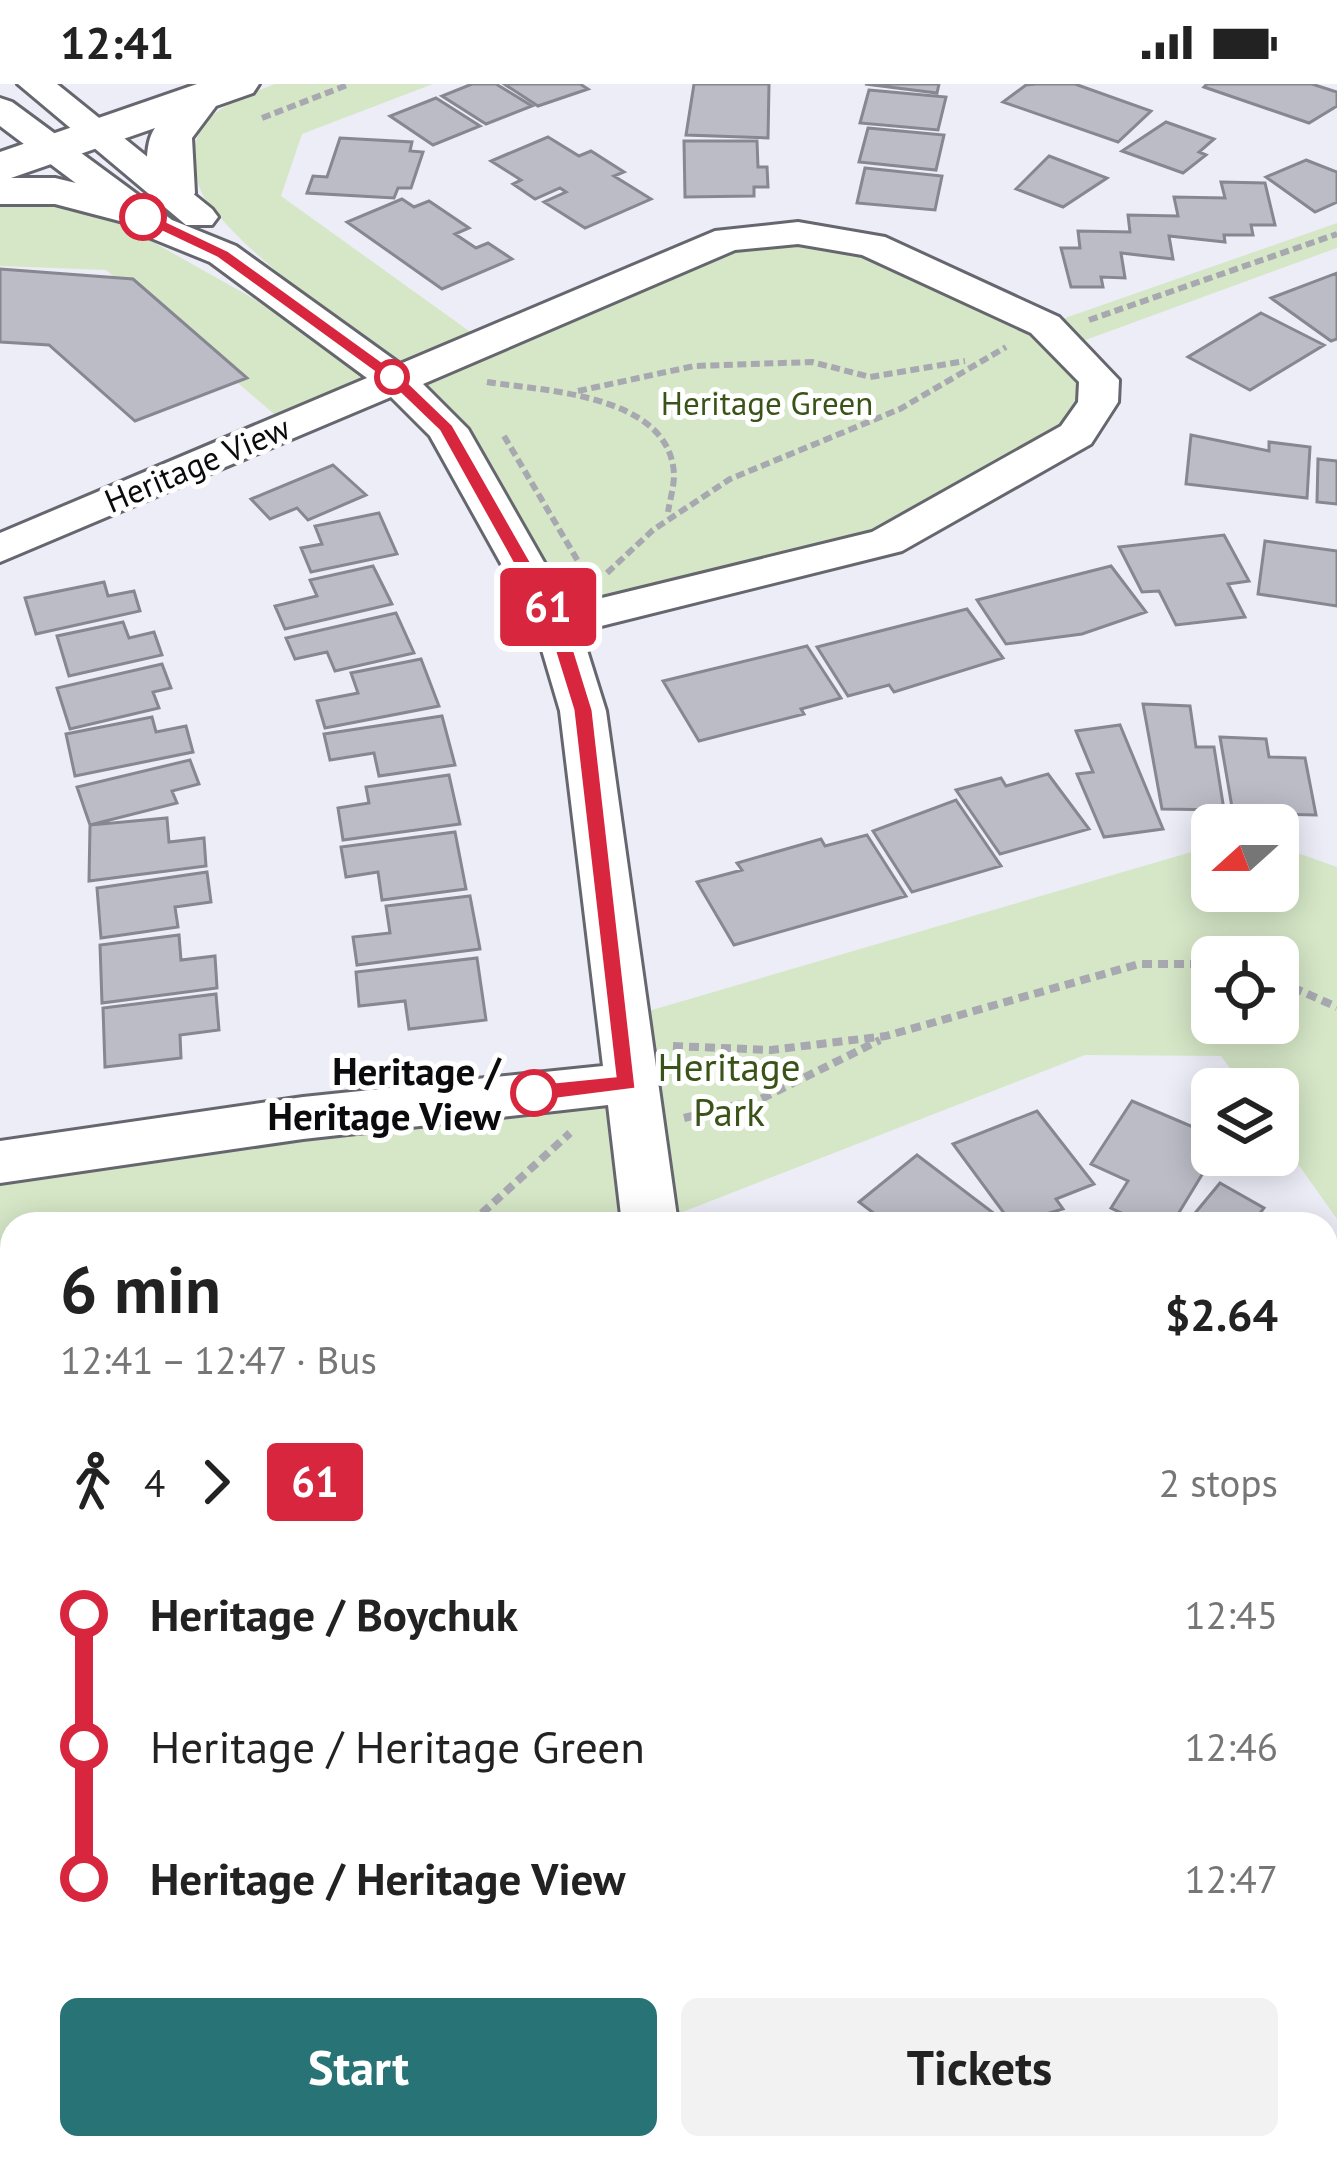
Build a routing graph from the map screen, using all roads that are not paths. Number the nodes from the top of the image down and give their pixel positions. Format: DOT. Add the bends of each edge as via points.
graph roads {
  1 [pos="135,84"];
  2 [pos="230,101"];
  3 [pos="38,121"];
  4 [pos="0,167"];
  5 [pos="0,191"];
  6 [pos="154,202"];
  7 [pos="395,379"];
  8 [pos="0,549"];
  9 [pos="556,623"];
  10 [pos="626,1064"];
  11 [pos="0,1162"];
  12 [pos="648,1212"];
  1 -- 3 [label="main road"];
  2 -- 3 [label="main road"];
  2 -- 6 [label="main road" via="178,119"];
  3 -- 4 [label="main road"];
  3 -- 6 [label="street"];
  5 -- 6 [label="main road"];
  6 -- 7 [label="street" via="160,228 223,254"];
  7 -- 8 [label="street, Heritage View"];
  7 -- 9 [label="street" via="446,428"];
  7 -- 9 [label="street" via="728,239 798,233 872,245 1054,332 1099,380 1098,403 1076,435 886,542"];
  9 -- 10 [label="street" via="583,710"];
  10 -- 11 [label="street"];
  10 -- 12 [label="street"];
}
